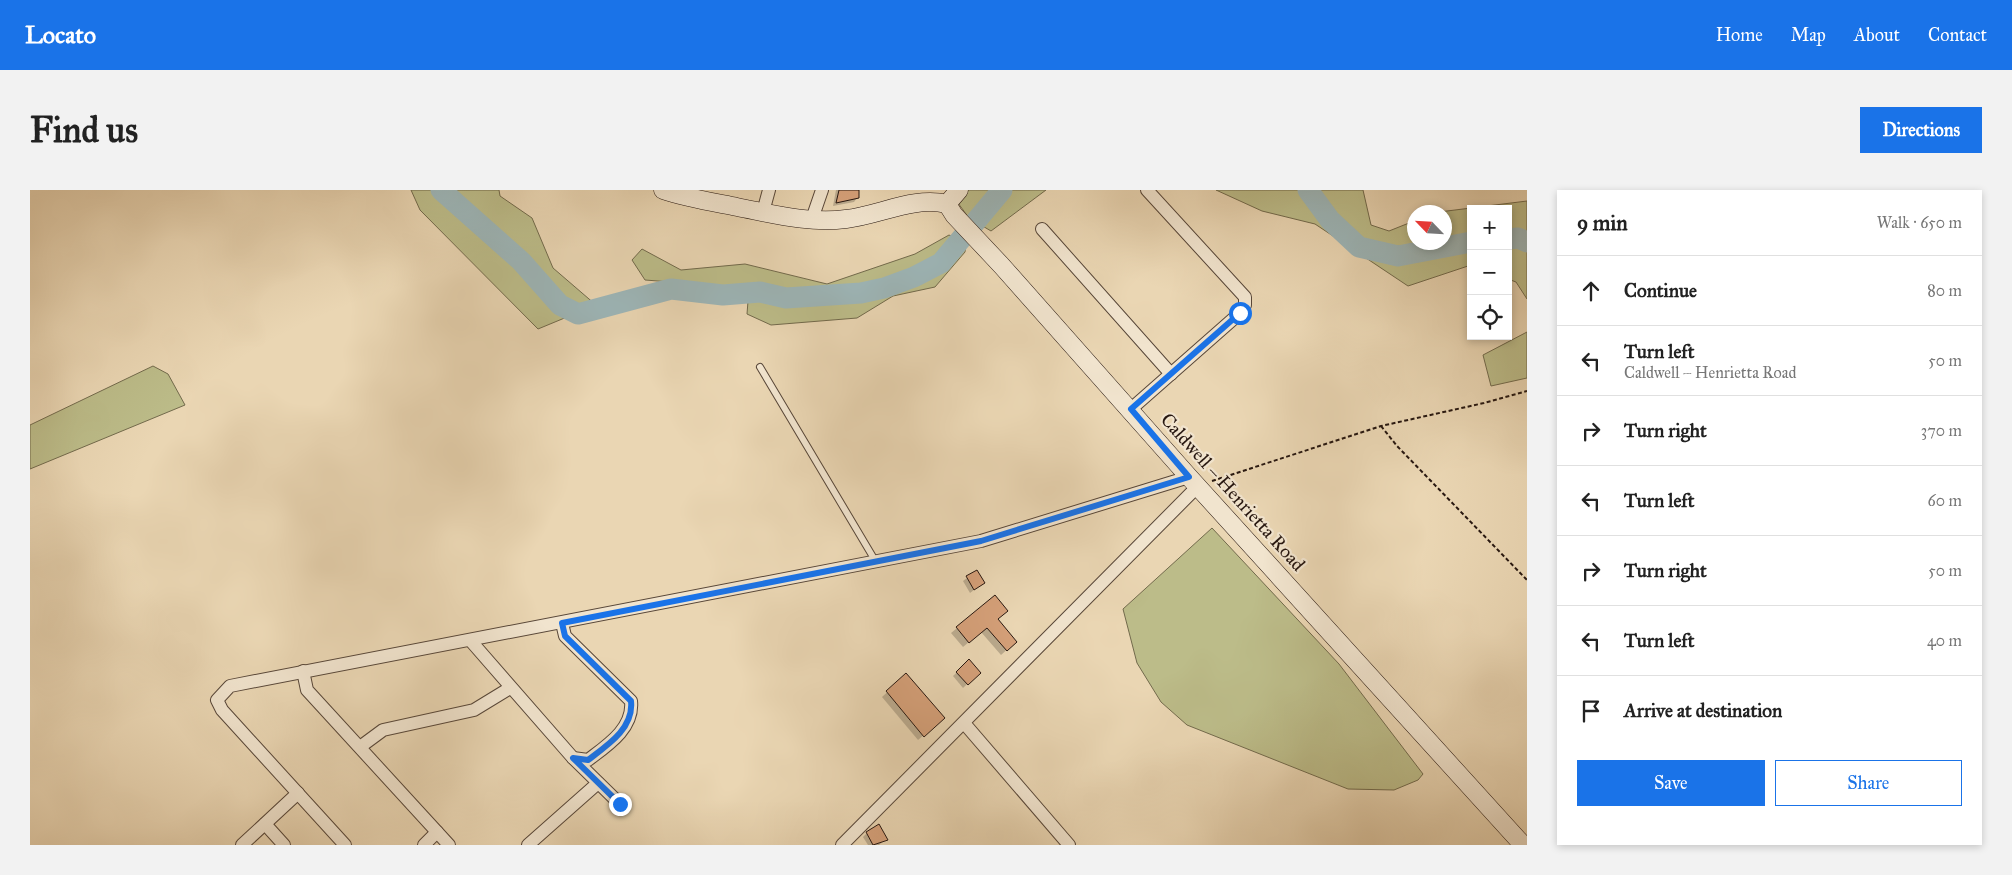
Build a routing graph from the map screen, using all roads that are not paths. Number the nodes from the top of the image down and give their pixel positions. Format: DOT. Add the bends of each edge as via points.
graph roads {
  1 [pos="769,190"];
  2 [pos="822,190"];
  3 [pos="959,190"];
  4 [pos="1147,190"];
  5 [pos="672,192"];
  6 [pos="951,209"];
  7 [pos="763,212"];
  8 [pos="812,220"];
  9 [pos="1042,229"];
  10 [pos="760,367"];
  11 [pos="1171,374"];
  12 [pos="1131,409"];
  13 [pos="1194,481"];
  14 [pos="876,562"];
  15 [pos="562,623"];
  16 [pos="470,640"];
  17 [pos="303,671"];
  18 [pos="510,688"];
  19 [pos="964,723"];
  20 [pos="360,747"];
  21 [pos="573,758"];
  22 [pos="598,783"];
  23 [pos="298,793"];
  24 [pos="620,804"];
  25 [pos="265,824"];
  26 [pos="438,832"];
  27 [pos="242,845"];
  28 [pos="284,845"];
  29 [pos="345,845"];
  30 [pos="424,845"];
  31 [pos="449,845"];
  32 [pos="528,845"];
  33 [pos="842,845"];
  34 [pos="1069,845"];
  35 [pos="1523,845"];
  1 -- 7 [label="street"];
  2 -- 8 [label="street"];
  3 -- 6 [label="main road"];
  4 -- 11 [label="street" via="1244,296 1245,305 1240,313"];
  5 -- 7 [label="main road"];
  6 -- 8 [label="main road" via="937,201 847,219"];
  6 -- 12 [label="main road, Caldwell – Henrietta Road"];
  7 -- 8 [label="main road"];
  9 -- 11 [label="street"];
  10 -- 14 [label="lane"];
  11 -- 12 [label="street"];
  12 -- 13 [label="main road, Caldwell – Henrietta Road"];
  13 -- 14 [label="street" via="981,541"];
  13 -- 19 [label="street"];
  13 -- 35 [label="main road, Caldwell – Henrietta Road"];
  14 -- 15 [label="street"];
  15 -- 16 [label="street"];
  15 -- 21 [label="street" via="565,636 631,701 632,711 626,727 607,746 588,760"];
  16 -- 17 [label="street"];
  16 -- 18 [label="street"];
  17 -- 20 [label="street" via="307,690"];
  17 -- 23 [label="street" via="230,686 217,700 222,710"];
  18 -- 20 [label="street" via="474,710 383,730"];
  18 -- 21 [label="street"];
  19 -- 33 [label="street"];
  19 -- 34 [label="street"];
  20 -- 26 [label="street"];
  21 -- 22 [label="street"];
  22 -- 24 [label="street"];
  22 -- 32 [label="street"];
  23 -- 25 [label="street"];
  23 -- 29 [label="street"];
  25 -- 27 [label="street"];
  25 -- 28 [label="street"];
  26 -- 30 [label="street"];
  26 -- 31 [label="street"];
}
